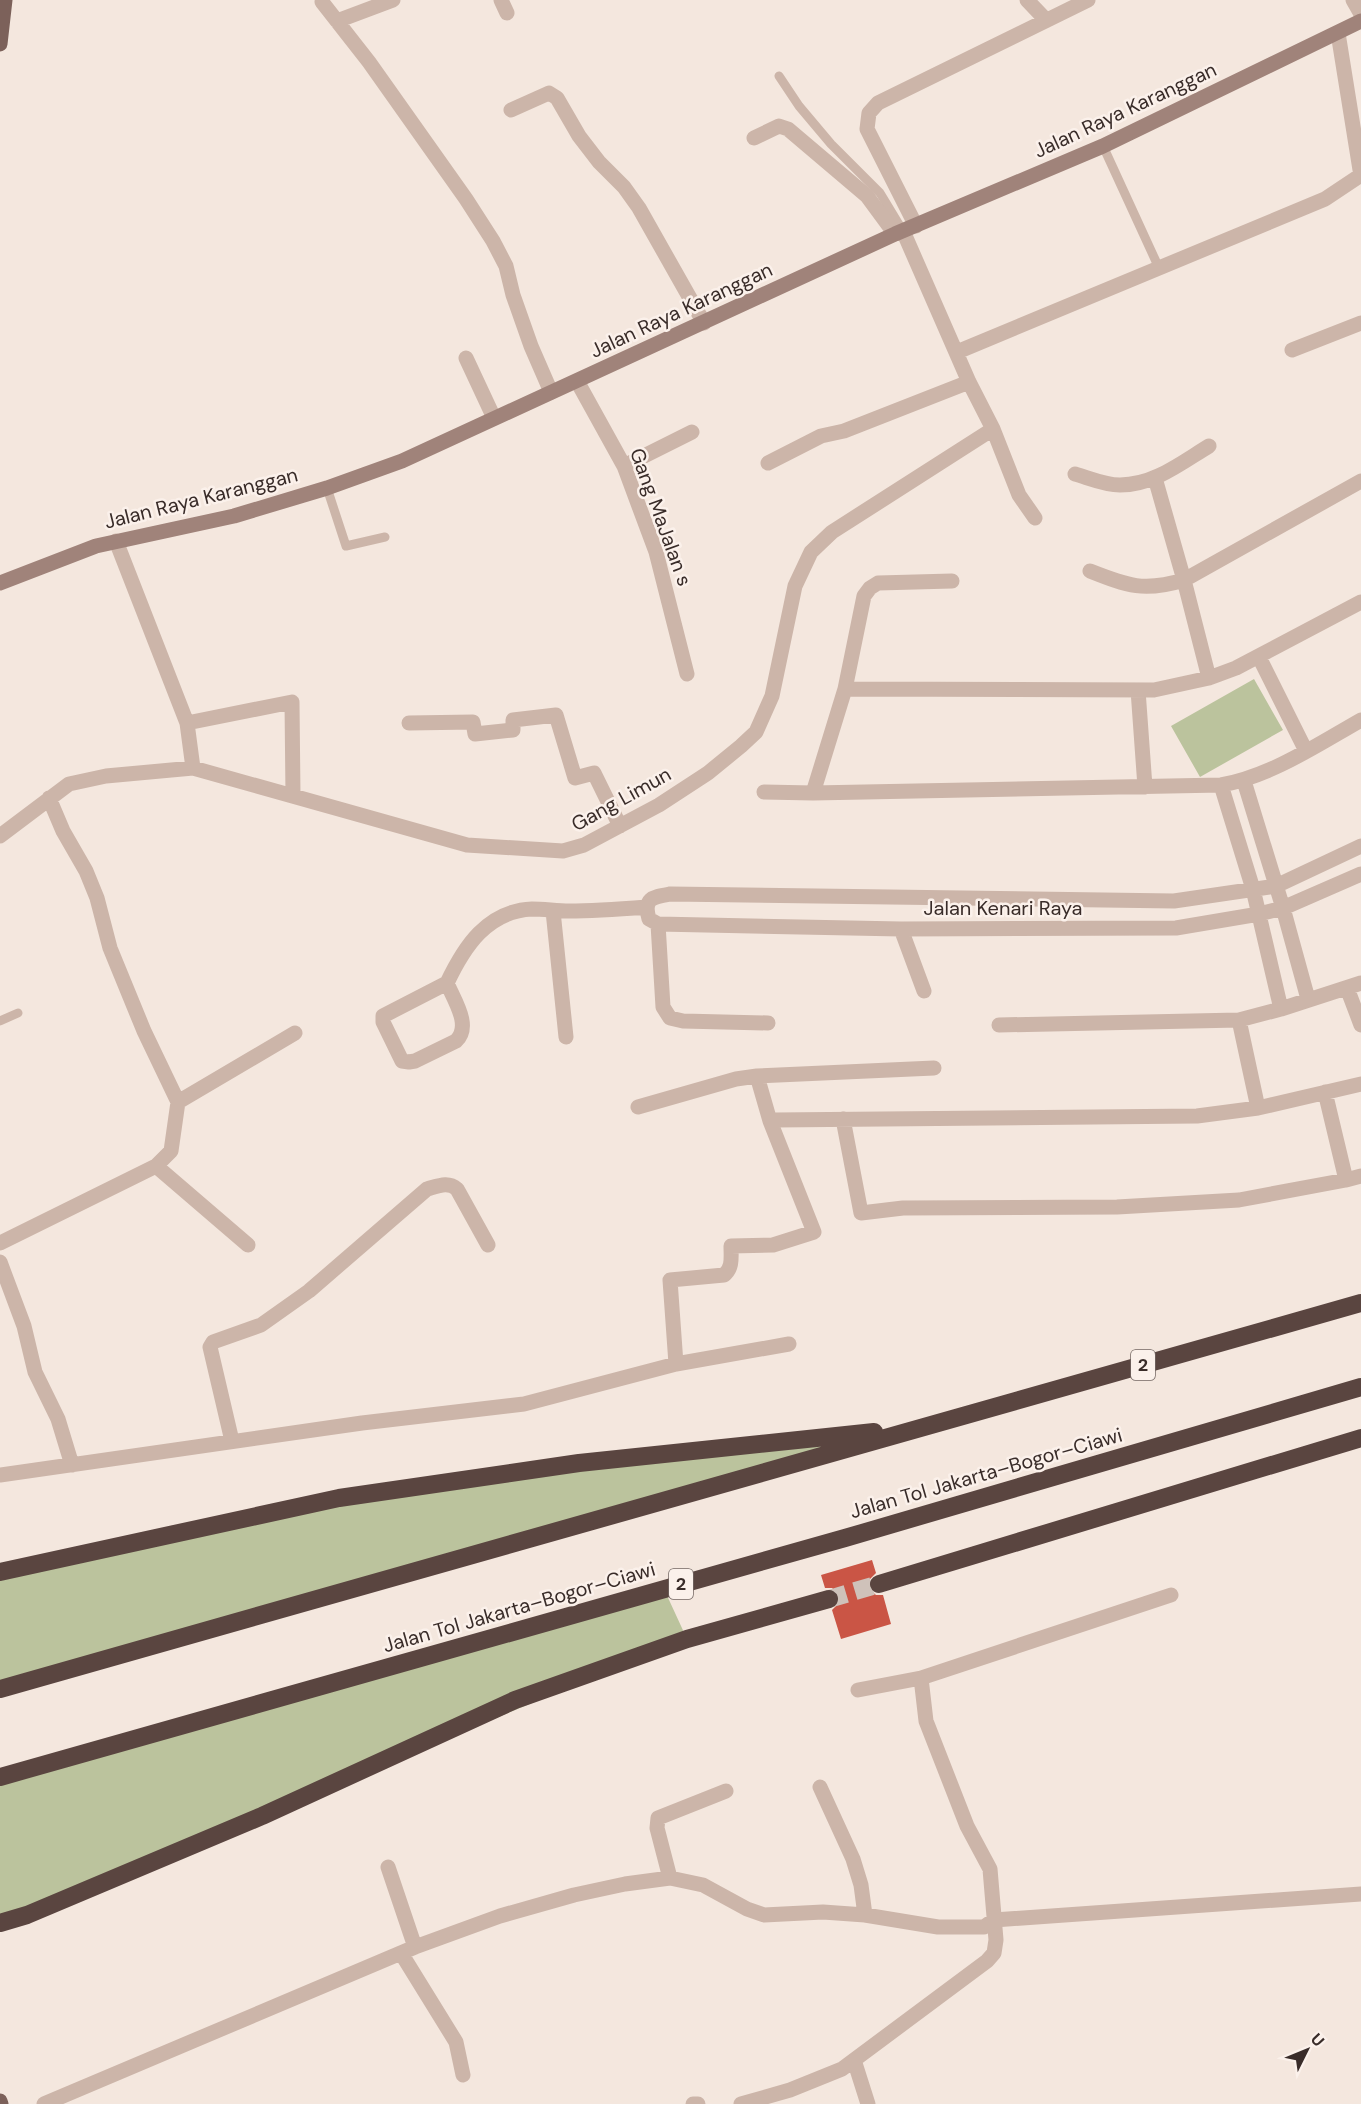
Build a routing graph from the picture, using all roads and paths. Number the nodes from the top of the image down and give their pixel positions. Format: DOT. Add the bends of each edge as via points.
graph roads {
  1 [pos="6,0"];
  2 [pos="393,0"];
  3 [pos="1027,0"];
  4 [pos="1088,0"];
  5 [pos="1353,0"];
  6 [pos="322,2"];
  7 [pos="1361,14"];
  8 [pos="1047,20"];
  9 [pos="337,21"];
  10 [pos="1361,21"];
  11 [pos="1338,33"];
  12 [pos="0,44"];
  13 [pos="779,76"];
  14 [pos="511,110"];
  15 [pos="754,138"];
  16 [pos="1103,146"];
  17 [pos="1361,175"];
  18 [pos="905,230"];
  19 [pos="1159,268"];
  20 [pos="704,323"];
  21 [pos="1361,323"];
  22 [pos="1292,350"];
  23 [pos="957,352"];
  24 [pos="466,358"];
  25 [pos="577,381"];
  26 [pos="969,382"];
  27 [pos="550,392"];
  28 [pos="494,418"];
  29 [pos="993,429"];
  30 [pos="692,432"];
  31 [pos="1209,446"];
  32 [pos="768,463"];
  33 [pos="624,466"];
  34 [pos="1075,474"];
  35 [pos="1155,478"];
  36 [pos="1361,481"];
  37 [pos="327,488"];
  38 [pos="1035,518"];
  39 [pos="385,537"];
  40 [pos="116,542"];
  41 [pos="1090,571"];
  42 [pos="1184,580"];
  43 [pos="952,581"];
  44 [pos="0,583"];
  45 [pos="1361,602"];
  46 [pos="1259,657"];
  47 [pos="687,674"];
  48 [pos="1209,678"];
  49 [pos="844,689"];
  50 [pos="1138,690"];
  51 [pos="1361,720"];
  52 [pos="187,723"];
  53 [pos="409,723"];
  54 [pos="1306,752"];
  55 [pos="193,768"];
  56 [pos="1244,781"];
  57 [pos="1221,785"];
  58 [pos="1145,787"];
  59 [pos="764,792"];
  60 [pos="813,793"];
  61 [pos="293,796"];
  62 [pos="49,798"];
  63 [pos="620,826"];
  64 [pos="0,836"];
  65 [pos="1361,846"];
  66 [pos="1361,874"];
  67 [pos="1276,886"];
  68 [pos="1252,889"];
  69 [pos="647,907"];
  70 [pos="1283,908"];
  71 [pos="553,912"];
  72 [pos="1259,914"];
  73 [pos="658,924"];
  74 [pos="901,929"];
  75 [pos="447,983"];
  76 [pos="1354,986"];
  77 [pos="924,991"];
  78 [pos="1308,999"];
  79 [pos="1281,1009"];
  80 [pos="18,1012"];
  81 [pos="0,1020"];
  82 [pos="1239,1020"];
  83 [pos="768,1023"];
  84 [pos="999,1024"];
  85 [pos="1361,1025"];
  86 [pos="295,1033"];
  87 [pos="566,1037"];
  88 [pos="934,1068"];
  89 [pos="757,1077"];
  90 [pos="1361,1084"];
  91 [pos="1325,1092"];
  92 [pos="178,1102"];
  93 [pos="638,1107"];
  94 [pos="1258,1108"];
  95 [pos="843,1119"];
  96 [pos="775,1120"];
  97 [pos="156,1166"];
  98 [pos="1361,1176"];
  99 [pos="1346,1180"];
  100 [pos="0,1243"];
  101 [pos="248,1245"];
  102 [pos="488,1245"];
  103 [pos="0,1262"];
  104 [pos="1361,1303"];
  105 [pos="789,1344"];
  106 [pos="676,1364"];
  107 [pos="1361,1387"];
  108 [pos="925,1427"];
  109 [pos="1361,1438"];
  110 [pos="232,1440"];
  111 [pos="72,1465"];
  112 [pos="0,1475"];
  113 [pos="0,1572"];
  114 [pos="879,1584"];
  115 [pos="1171,1595"];
  116 [pos="829,1599"];
  117 [pos="921,1678"];
  118 [pos="0,1689"];
  119 [pos="858,1690"];
  120 [pos="0,1777"];
  121 [pos="820,1787"];
  122 [pos="726,1791"];
  123 [pos="388,1867"];
  124 [pos="670,1878"];
  125 [pos="1361,1894"];
  126 [pos="27,1915"];
  127 [pos="865,1915"];
  128 [pos="994,1920"];
  129 [pos="0,1923"];
  130 [pos="0,1934"];
  131 [pos="408,1950"];
  132 [pos="854,2060"];
  133 [pos="463,2075"];
  134 [pos="44,2104"];
  135 [pos="693,2104"];
  136 [pos="698,2104"];
  137 [pos="741,2104"];
  138 [pos="868,2104"];
  1 -- 12 [label="main road"];
  2 -- 9 [label="street"];
  3 -- 8 [label="street"];
  4 -- 8 [label="street"];
  5 -- 7 [label="street"];
  6 -- 9 [label="street"];
  8 -- 18 [label="street" via="878,103 869,113 867,129"];
  9 -- 27 [label="street" via="493,241 506,266"];
  10 -- 11 [label="street, Jalan Raya Karanggan"];
  11 -- 16 [label="street, Jalan Raya Karanggan"];
  11 -- 17 [label="street"];
  13 -- 18 [label="lane" via="831,144 880,193"];
  14 -- 20 [label="street" via="549,93 557,98 586,145 639,208"];
  15 -- 18 [label="street" via="780,126 788,129"];
  16 -- 18 [label="street, Jalan Raya Karanggan"];
  16 -- 19 [label="lane"];
  17 -- 19 [label="street" via="1325,199"];
  18 -- 20 [label="street, Jalan Raya Karanggan"];
  18 -- 23 [label="street"];
  19 -- 23 [label="street"];
  20 -- 25 [label="street, Jalan Raya Karanggan"];
  21 -- 22 [label="street"];
  23 -- 26 [label="street"];
  24 -- 28 [label="street"];
  25 -- 27 [label="street, Jalan Raya Karanggan"];
  25 -- 33 [label="street, Gang MaJalan s"];
  26 -- 29 [label="street"];
  26 -- 32 [label="street" via="844,431 821,436"];
  27 -- 28 [label="street, Jalan Raya Karanggan"];
  28 -- 37 [label="street, Jalan Raya Karanggan" via="402,461"];
  29 -- 38 [label="street" via="1019,495"];
  29 -- 63 [label="street, Gang Limun" via="832,532 811,552 795,586 772,696 756,732 708,773"];
  30 -- 33 [label="street"];
  31 -- 35 [label="street"];
  33 -- 47 [label="street, Gang MaJalan s" via="656,552"];
  34 -- 35 [label="street" via="1118,485"];
  35 -- 42 [label="street"];
  36 -- 42 [label="street"];
  37 -- 39 [label="lane" via="346,546"];
  37 -- 40 [label="street, Jalan Raya Karanggan" via="234,516"];
  40 -- 44 [label="street, Jalan Raya Karanggan"];
  40 -- 52 [label="street"];
  41 -- 42 [label="street" via="1125,585 1162,587"];
  42 -- 48 [label="street"];
  43 -- 49 [label="street" via="878,583 870,588 864,596"];
  45 -- 46 [label="street"];
  46 -- 48 [label="street"];
  46 -- 54 [label="street"];
  48 -- 50 [label="street"];
  49 -- 50 [label="street"];
  49 -- 60 [label="street"];
  50 -- 58 [label="street"];
  51 -- 54 [label="street"];
  52 -- 55 [label="street"];
  52 -- 61 [label="street" via="292,702"];
  53 -- 63 [label="street" via="473,722 475,734 513,730 513,720 556,715 575,778 594,773"];
  54 -- 56 [label="street"];
  55 -- 61 [label="street, Gang Limun"];
  55 -- 62 [label="street, Gang Limun" via="87,779 69,784"];
  56 -- 57 [label="street"];
  56 -- 67 [label="street"];
  57 -- 58 [label="street"];
  57 -- 68 [label="street"];
  58 -- 60 [label="street"];
  59 -- 60 [label="street"];
  61 -- 63 [label="street, Gang Limun" via="467,845 563,851"];
  62 -- 64 [label="street, Gang Limun"];
  62 -- 92 [label="street" via="86,871 110,948"];
  65 -- 67 [label="street, Jalan Kenari Raya"];
  66 -- 70 [label="street, Jalan Kenari Raya"];
  67 -- 68 [label="street, Jalan Kenari Raya"];
  67 -- 70 [label="street"];
  68 -- 69 [label="street, Jalan Kenari Raya" via="1174,901 670,894 653,897"];
  68 -- 72 [label="street"];
  69 -- 71 [label="street, Jalan Kenari Raya"];
  69 -- 73 [label="street" via="649,919"];
  70 -- 72 [label="street, Jalan Kenari Raya"];
  70 -- 78 [label="street"];
  71 -- 75 [label="street, Jalan Kenari Raya" via="531,909 504,916 481,929 459,956"];
  71 -- 87 [label="street"];
  72 -- 74 [label="street, Jalan Kenari Raya" via="1176,928"];
  72 -- 79 [label="street"];
  73 -- 74 [label="street, Jalan Kenari Raya"];
  73 -- 83 [label="street" via="663,1007 670,1018"];
  74 -- 77 [label="street"];
  75 -- 75 [label="street" via="383,1016 382,1022 402,1061 415,1061 460,1037 462,1019"];
  76 -- 78 [label="street"];
  76 -- 85 [label="street"];
  78 -- 79 [label="street"];
  79 -- 82 [label="street"];
  80 -- 81 [label="lane"];
  82 -- 84 [label="street"];
  82 -- 94 [label="street"];
  86 -- 92 [label="street"];
  88 -- 89 [label="street"];
  89 -- 93 [label="street" via="736,1079"];
  89 -- 106 [label="street" via="770,1122 814,1232 773,1245 731,1246 731,1266 724,1275 670,1280"];
  90 -- 91 [label="street"];
  91 -- 94 [label="street"];
  91 -- 99 [label="street"];
  92 -- 97 [label="street" via="171,1151"];
  94 -- 95 [label="street" via="1197,1116"];
  95 -- 96 [label="street"];
  95 -- 99 [label="street" via="861,1213 903,1208 1117,1207 1228,1200"];
  97 -- 100 [label="street"];
  97 -- 101 [label="street"];
  98 -- 99 [label="street"];
  102 -- 110 [label="street" via="453,1185 427,1189 309,1291 261,1325 213,1342 210,1347"];
  103 -- 111 [label="street" via="24,1326 35,1372 58,1419"];
  104 -- 108 [label="highway, 2"];
  105 -- 106 [label="street"];
  106 -- 110 [label="street" via="524,1404"];
  107 -- 120 [label="highway, Jalan Tol Jakarta–Bogor–Ciawi / 2"];
  108 -- 113 [label="highway" via="579,1463 339,1498"];
  108 -- 118 [label="highway, 2"];
  109 -- 114 [label="highway"];
  110 -- 111 [label="street"];
  111 -- 112 [label="street"];
  115 -- 117 [label="street"];
  116 -- 126 [label="highway" via="687,1638 515,1700 262,1816"];
  117 -- 119 [label="street"];
  117 -- 128 [label="street" via="926,1721 967,1827 990,1869"];
  121 -- 127 [label="street" via="853,1859"];
  122 -- 124 [label="street" via="658,1818"];
  123 -- 131 [label="street"];
  124 -- 127 [label="street" via="703,1885 747,1910 764,1915"];
  124 -- 131 [label="street" via="574,1895 500,1916"];
  125 -- 128 [label="street"];
  126 -- 129 [label="highway"];
  126 -- 130 [label="highway"];
  127 -- 128 [label="street" via="938,1927 984,1927"];
  128 -- 132 [label="street" via="996,1946 987,1961"];
  131 -- 133 [label="street" via="456,2042"];
  131 -- 134 [label="street"];
  132 -- 137 [label="street" via="823,2078"];
  132 -- 138 [label="street"];
  135 -- 136 [label="street"];
}
